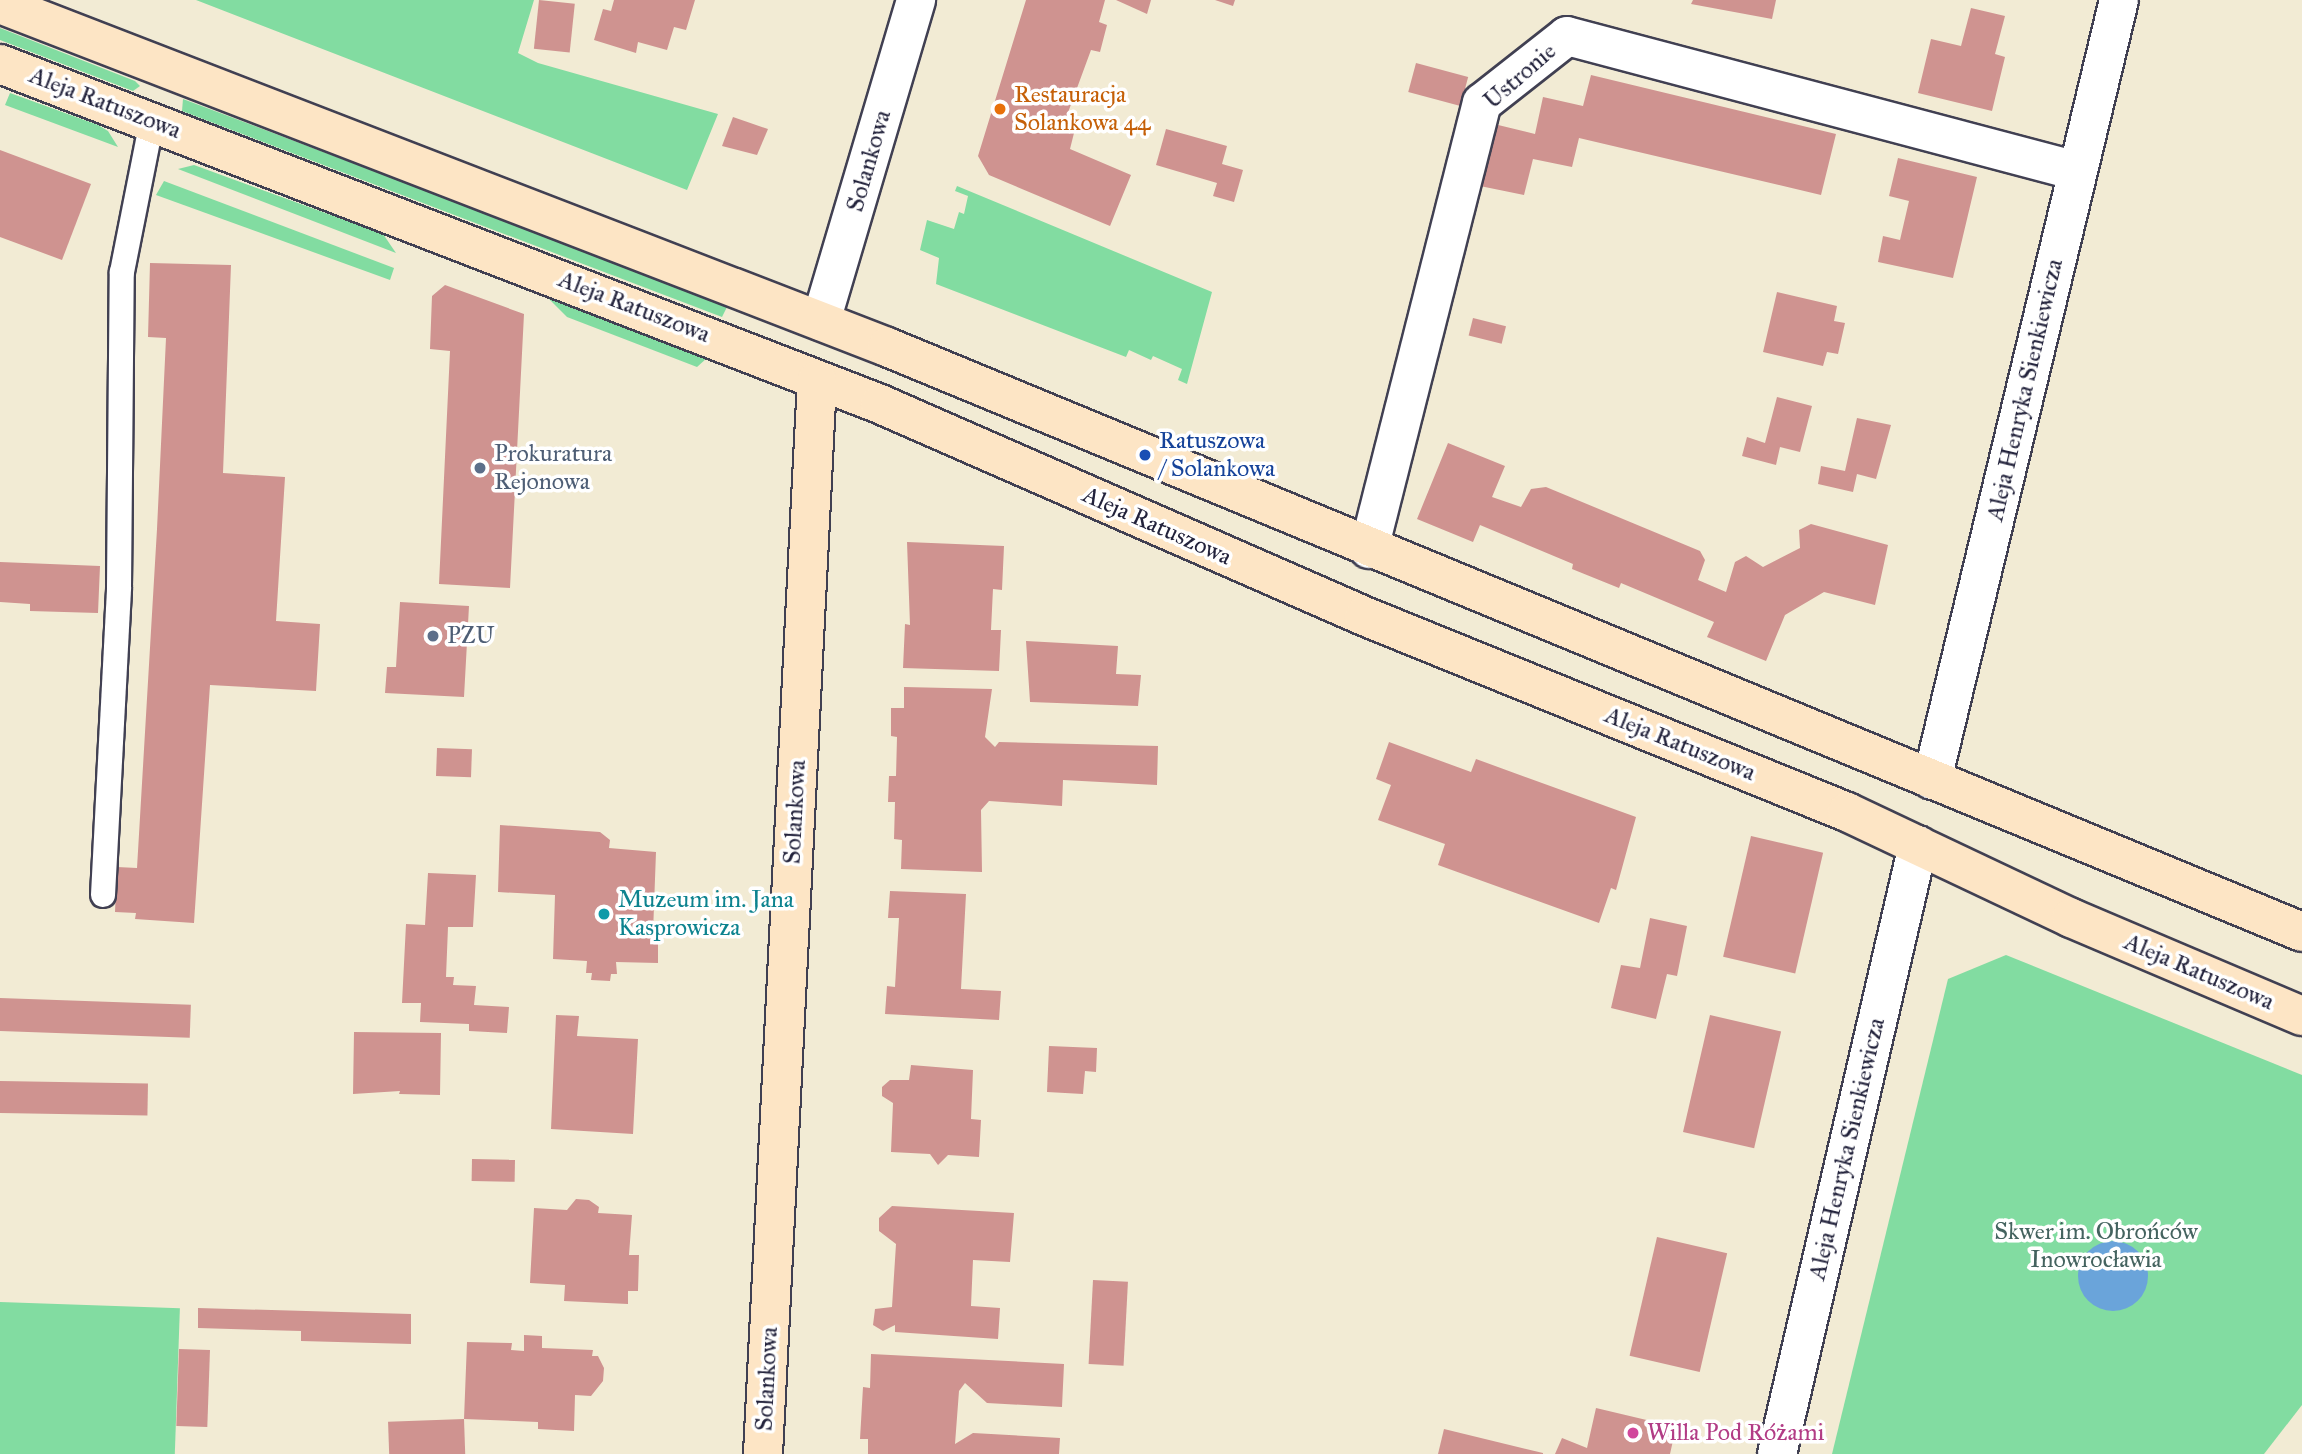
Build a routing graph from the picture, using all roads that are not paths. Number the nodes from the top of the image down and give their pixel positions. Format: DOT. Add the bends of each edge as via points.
graph roads {
  1 [pos="916,0"];
  2 [pos="2119,0"];
  3 [pos="0,4"];
  4 [pos="0,64"];
  5 [pos="152,121"];
  6 [pos="2077,172"];
  7 [pos="821,321"];
  8 [pos="817,380"];
  9 [pos="1370,550"];
  10 [pos="1932,780"];
  11 [pos="1918,845"];
  12 [pos="103,895"];
  13 [pos="2302,932"];
  14 [pos="2302,1016"];
  15 [pos="763,1454"];
  16 [pos="1777,1454"];
  1 -- 7 [label="street, Solankowa"];
  2 -- 6 [label="street, Aleja Henryka Sienkiewicza"];
  3 -- 7 [label="street"];
  4 -- 5 [label="street, Aleja Ratuszowa"];
  5 -- 8 [label="street, Aleja Ratuszowa"];
  5 -- 12 [label="lane" via="122,272 119,587"];
  6 -- 9 [label="street, Ustronie" via="1567,36 1482,103"];
  6 -- 10 [label="street, Aleja Henryka Sienkiewicza"];
  7 -- 9 [label="street"];
  8 -- 11 [label="street, Aleja Ratuszowa" via="1364,616"];
  8 -- 15 [label="street, Solankowa"];
  9 -- 10 [label="street"];
  10 -- 13 [label="street"];
  11 -- 14 [label="street, Aleja Ratuszowa" via="2071,918"];
  11 -- 16 [label="street, Aleja Henryka Sienkiewicza"];
}
